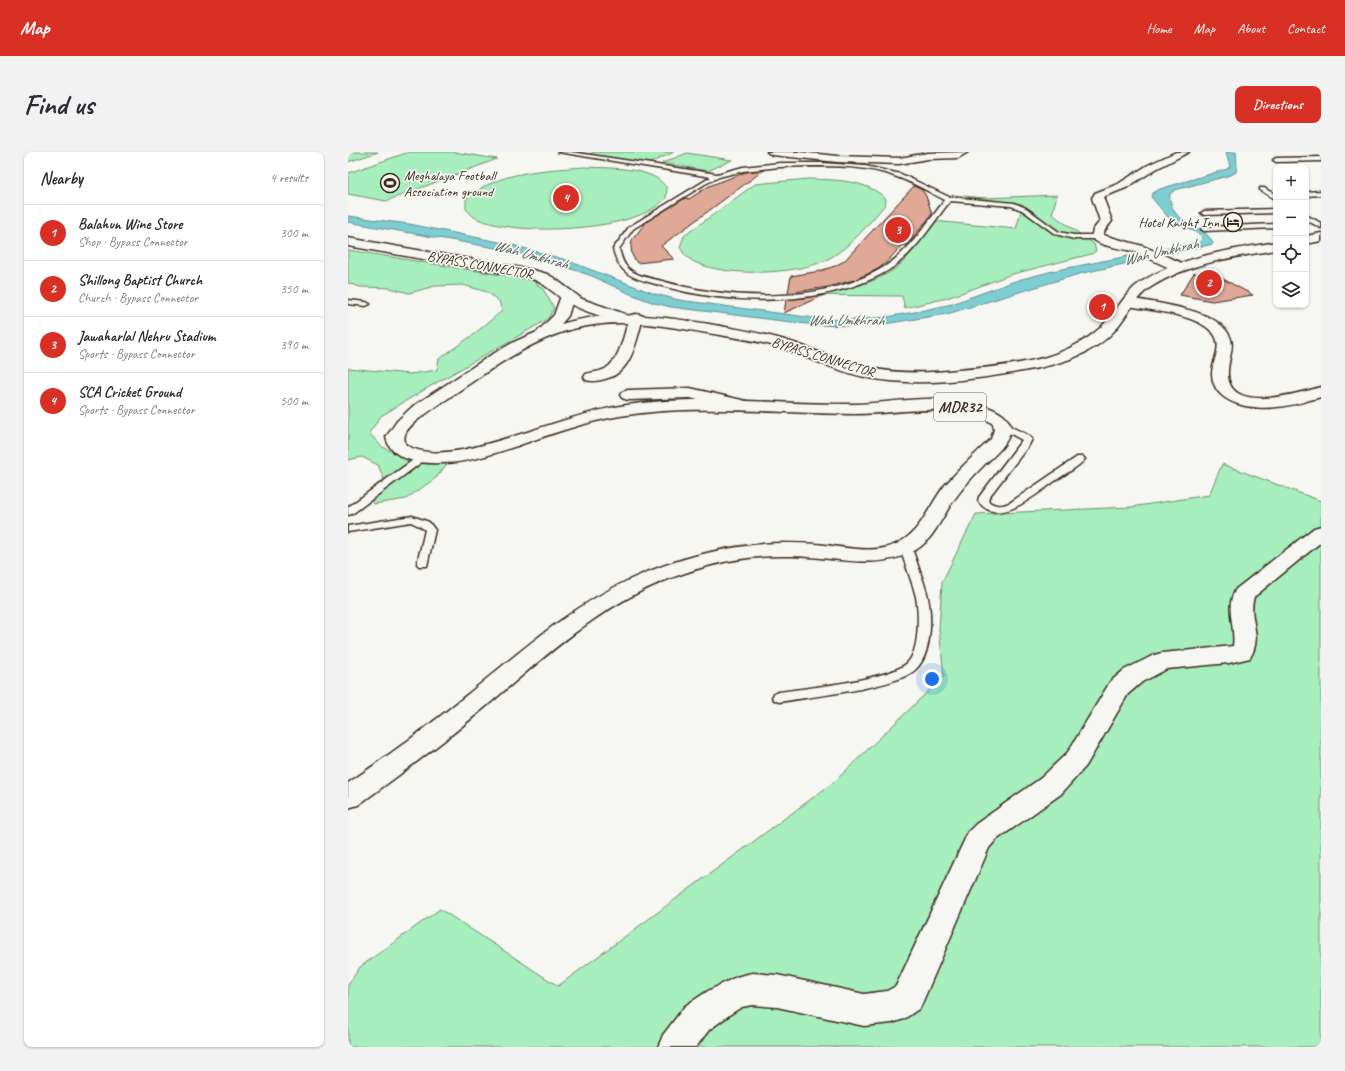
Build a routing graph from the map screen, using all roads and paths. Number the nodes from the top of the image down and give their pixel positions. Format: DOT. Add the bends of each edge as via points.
graph roads {
  1 [pos="561,152"];
  2 [pos="772,152"];
  3 [pos="868,152"];
  4 [pos="964,152"];
  5 [pos="1184,152"];
  6 [pos="791,153"];
  7 [pos="1321,159"];
  8 [pos="851,160"];
  9 [pos="1276,160"];
  10 [pos="717,176"];
  11 [pos="1262,189"];
  12 [pos="1309,194"];
  13 [pos="1321,194"];
  14 [pos="1273,196"];
  15 [pos="948,199"];
  16 [pos="1273,210"];
  17 [pos="1204,213"];
  18 [pos="1309,219"];
  19 [pos="1309,224"];
  20 [pos="1319,225"];
  21 [pos="1273,226"];
  22 [pos="1204,229"];
  23 [pos="1097,237"];
  24 [pos="1321,237"];
  25 [pos="1309,239"];
  26 [pos="348,242"];
  27 [pos="1273,247"];
  28 [pos="1180,267"];
  29 [pos="567,296"];
  30 [pos="348,302"];
  31 [pos="1129,302"];
  32 [pos="366,304"];
  33 [pos="628,318"];
  34 [pos="543,334"];
  35 [pos="592,377"];
  36 [pos="1321,392"];
  37 [pos="628,395"];
  38 [pos="740,405"];
  39 [pos="1003,426"];
  40 [pos="423,457"];
  41 [pos="1080,459"];
  42 [pos="348,512"];
  43 [pos="348,529"];
  44 [pos="1321,532"];
  45 [pos="906,548"];
  46 [pos="423,564"];
  47 [pos="779,697"];
  48 [pos="348,797"];
  49 [pos="675,1047"];
  1 -- 10 [label="lane"];
  2 -- 6 [label="street"];
  3 -- 8 [label="street"];
  4 -- 8 [label="street" via="958,155 928,156 899,161"];
  5 -- 23 [label="street" via="1152,167 1122,186 1099,195 1098,205 1106,221"];
  6 -- 8 [label="street"];
  7 -- 9 [label="lane"];
  10 -- 15 [label="lane" via="762,167 836,165 892,173 908,178"];
  10 -- 15 [label="lane" via="631,228 616,249 619,261 625,269 635,276 669,286 712,294 768,296 828,290 862,281 897,261 909,251"];
  11 -- 14 [label="lane"];
  12 -- 13 [label="lane"];
  15 -- 23 [label="lane" via="1012,204 1024,209 1057,233 1074,237"];
  16 -- 17 [label="lane"];
  18 -- 20 [label="lane"];
  19 -- 20 [label="lane"];
  21 -- 22 [label="lane"];
  23 -- 28 [label="street" via="1146,251"];
  24 -- 25 [label="street"];
  26 -- 29 [label="street, BYPASS CONNECTOR" via="528,273 549,281"];
  27 -- 28 [label="street, BYPASS CONNECTOR / MDR32"];
  28 -- 31 [label="street, BYPASS CONNECTOR / MDR32" via="1140,288"];
  29 -- 33 [label="street, BYPASS CONNECTOR" via="587,306"];
  29 -- 34 [label="street" via="561,316"];
  30 -- 32 [label="lane"];
  31 -- 33 [label="street, BYPASS CONNECTOR / MDR32" via="1102,335 1077,351 1023,366 941,376 872,373 830,362 768,340 660,320"];
  31 -- 36 [label="street" via="1192,315 1213,325 1221,334 1225,347 1220,379 1224,389 1236,397 1248,402 1269,403"];
  33 -- 34 [label="street, MDR32" via="584,322"];
  33 -- 35 [label="street" via="623,357 618,366 607,374"];
  34 -- 40 [label="street, MDR32" via="507,353 407,420 395,435 396,442 409,454"];
  37 -- 38 [label="street" via="690,393"];
  38 -- 39 [label="street, MDR32" via="859,409 950,406 991,415"];
  38 -- 40 [label="street, MDR32" via="663,406 604,414 481,452 443,458"];
  39 -- 41 [label="lane" via="1027,439 984,497 985,504 991,507 1006,509 1016,504"];
  39 -- 45 [label="street, MDR32" via="998,441 952,489 919,539"];
  40 -- 42 [label="lane"];
  43 -- 46 [label="lane" via="412,519 422,522 430,530"];
  44 -- 49 [label="street" via="1244,594 1241,601 1246,645 1242,652 1162,661 1133,676 1119,688 1077,758 1056,781 986,832 970,856 908,997 892,1007 864,1010 777,991 752,990 736,993 697,1018"];
  45 -- 47 [label="lane" via="922,598 924,624 921,651 911,667 896,675 856,685"];
  45 -- 48 [label="street, MDR32" via="888,554 866,555 811,550 734,554 698,562 624,591 590,610 556,634 430,739"];
}
